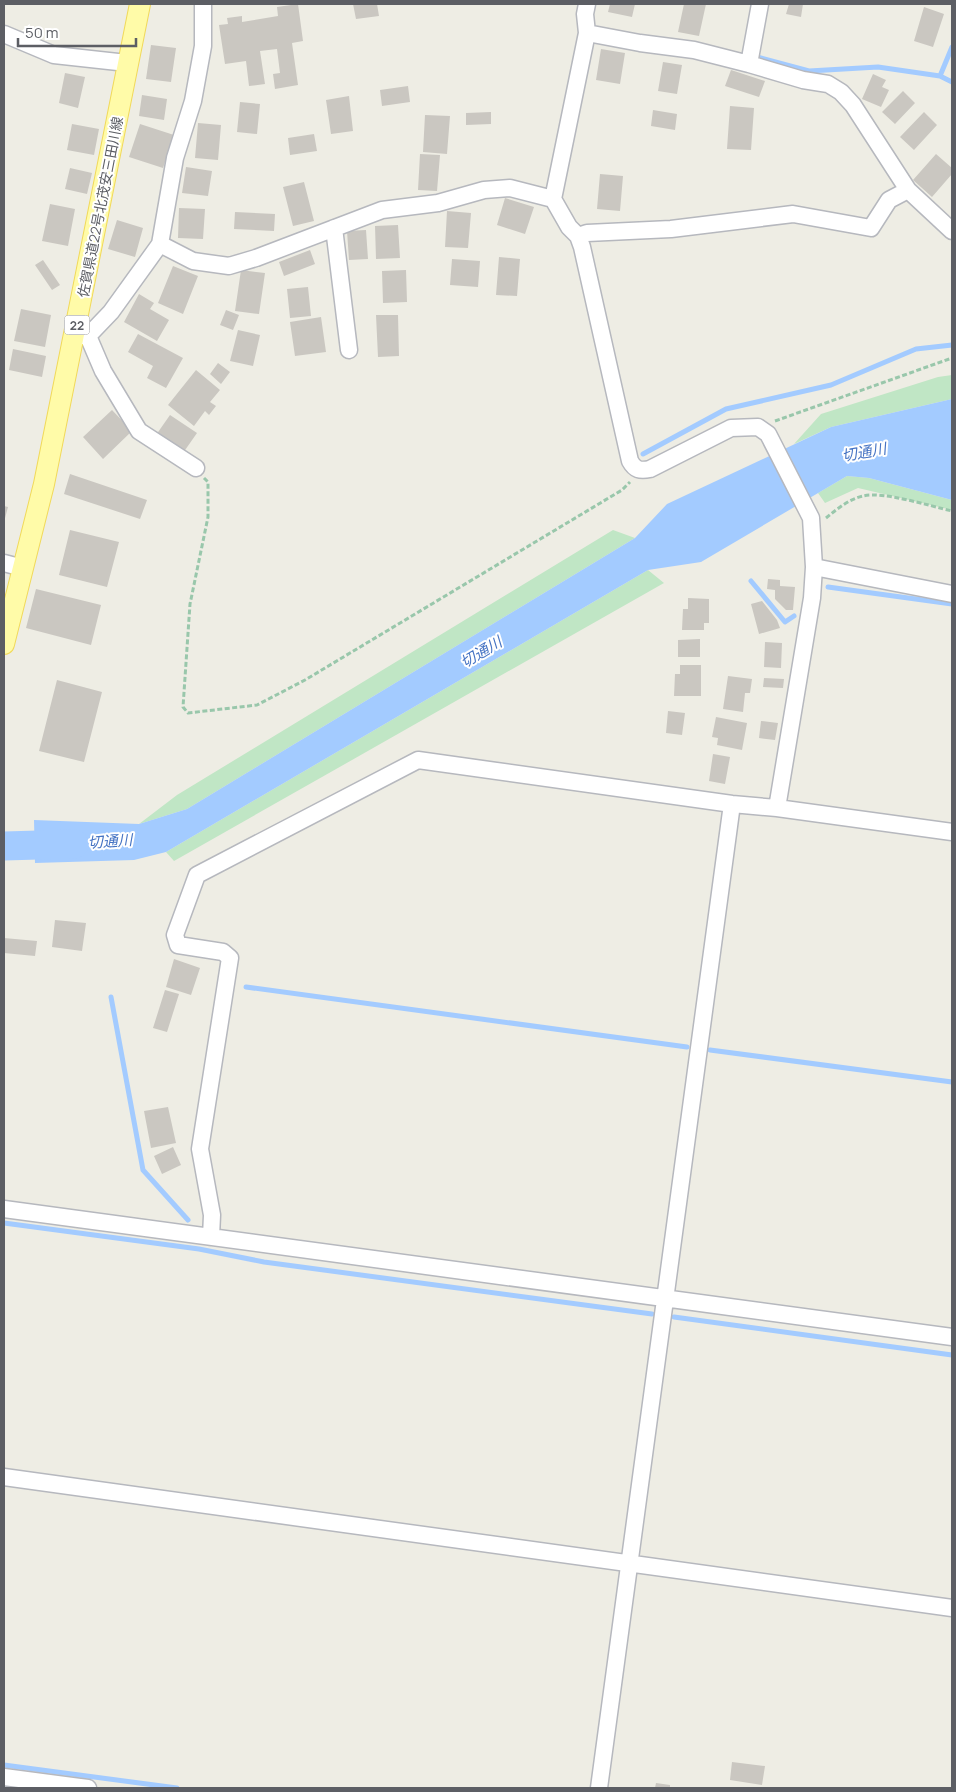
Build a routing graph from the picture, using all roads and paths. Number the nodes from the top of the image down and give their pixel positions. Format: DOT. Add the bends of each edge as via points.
graph roads {
  1 [pos="140,4"];
  2 [pos="203,4"];
  3 [pos="587,4"];
  4 [pos="760,4"];
  5 [pos="587,33"];
  6 [pos="4,34"];
  7 [pos="128,63"];
  8 [pos="749,64"];
  9 [pos="908,190"];
  10 [pos="553,199"];
  11 [pos="334,228"];
  12 [pos="952,231"];
  13 [pos="578,236"];
  14 [pos="160,244"];
  15 [pos="81,336"];
  16 [pos="348,350"];
  17 [pos="952,358"];
  18 [pos="763,430"];
  19 [pos="196,468"];
  20 [pos="641,471"];
  21 [pos="952,511"];
  22 [pos="812,524"];
  23 [pos="4,563"];
  24 [pos="814,567"];
  25 [pos="23,568"];
  26 [pos="952,594"];
  27 [pos="4,644"];
  28 [pos="732,804"];
  29 [pos="777,808"];
  30 [pos="952,832"];
  31 [pos="4,1209"];
  32 [pos="211,1237"];
  33 [pos="665,1298"];
  34 [pos="952,1337"];
  35 [pos="4,1477"];
  36 [pos="629,1564"];
  37 [pos="952,1608"];
  38 [pos="4,1777"];
  39 [pos="88,1788"];
  40 [pos="599,1788"];
  1 -- 7 [label="main road, 佐賀県道22号北茂安三田川線 / 22"];
  2 -- 14 [label="street" via="203,46 193,101 175,158"];
  3 -- 5 [label="street"];
  4 -- 8 [label="street"];
  5 -- 8 [label="street" via="694,50"];
  5 -- 10 [label="street"];
  6 -- 7 [label="street" via="54,55"];
  7 -- 15 [label="main road, 佐賀県道22号北茂安三田川線 / 22"];
  8 -- 9 [label="street" via="828,84 842,92"];
  9 -- 12 [label="street"];
  9 -- 13 [label="street" via="889,200 871,228 793,214 671,229"];
  10 -- 11 [label="street" via="510,188 484,190 438,202 382,210"];
  10 -- 13 [label="street"];
  11 -- 14 [label="street" via="229,266 193,261"];
  11 -- 16 [label="street"];
  13 -- 20 [label="street" via="630,461"];
  14 -- 15 [label="street" via="111,312"];
  15 -- 19 [label="street" via="139,432"];
  15 -- 25 [label="main road, 佐賀県道22号北茂安三田川線 / 22"];
  17 -- 18 [label="path"];
  18 -- 20 [label="street" via="731,428"];
  18 -- 22 [label="street"];
  19 -- 20 [label="path" via="208,482 208,517 190,604 183,707 188,713 257,705 305,680 622,490"];
  21 -- 22 [label="path" via="877,494 850,500"];
  22 -- 24 [label="street"];
  23 -- 25 [label="street"];
  24 -- 26 [label="street"];
  24 -- 29 [label="street" via="812,598"];
  25 -- 27 [label="main road, 佐賀県道22号北茂安三田川線 / 22"];
  28 -- 29 [label="street"];
  28 -- 32 [label="street" via="418,760 197,875 175,935 178,944 223,952 230,958 200,1150 212,1215"];
  28 -- 33 [label="street"];
  29 -- 30 [label="street"];
  31 -- 32 [label="street"];
  32 -- 33 [label="street"];
  33 -- 34 [label="street"];
  33 -- 36 [label="street"];
  35 -- 36 [label="street"];
  36 -- 37 [label="street"];
  36 -- 40 [label="street"];
  38 -- 39 [label="street"];
}
